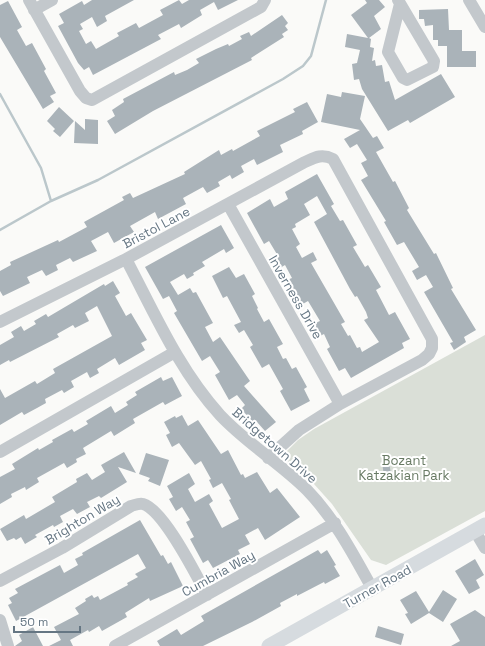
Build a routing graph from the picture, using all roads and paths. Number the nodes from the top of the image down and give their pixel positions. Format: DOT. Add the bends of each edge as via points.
graph roads {
  1 [pos="52,0"];
  2 [pos="265,0"];
  3 [pos="469,0"];
  4 [pos="399,2"];
  5 [pos="31,5"];
  6 [pos="485,27"];
  7 [pos="228,204"];
  8 [pos="126,259"];
  9 [pos="0,322"];
  10 [pos="175,352"];
  11 [pos="340,404"];
  12 [pos="0,452"];
  13 [pos="268,458"];
  14 [pos="335,523"];
  15 [pos="480,528"];
  16 [pos="485,548"];
  17 [pos="0,581"];
  18 [pos="372,588"];
  19 [pos="207,595"];
  20 [pos="0,620"];
  21 [pos="8,646"];
  22 [pos="115,646"];
  23 [pos="269,646"];
  1 -- 5 [label="street"];
  2 -- 5 [label="street" via="261,7 92,100 80,91"];
  3 -- 6 [label="street"];
  4 -- 4 [label="street" via="434,61 433,67 407,80 403,78 388,52"];
  7 -- 8 [label="street, Bristol Lane"];
  7 -- 11 [label="street, Inverness Drive"];
  7 -- 11 [label="street, Bristol Lane" via="317,156 325,155 333,159 432,340 430,354 422,360"];
  8 -- 9 [label="street, Bristol Lane"];
  8 -- 10 [label="street, Bridgetown Drive"];
  10 -- 12 [label="street"];
  10 -- 13 [label="street, Bridgetown Drive" via="220,415"];
  11 -- 13 [label="street" via="299,430"];
  13 -- 14 [label="street, Bridgetown Drive" via="305,489"];
  14 -- 18 [label="street, Bridgetown Drive"];
  14 -- 19 [label="street, Cumbria Way"];
  15 -- 16 [label="street"];
  15 -- 18 [label="main road, Turner Road"];
  17 -- 19 [label="street, Brighton Way" via="140,503 148,506 168,527"];
  18 -- 23 [label="main road, Turner Road"];
  19 -- 22 [label="street, Cumbria Way"];
  20 -- 21 [label="street"];
}
